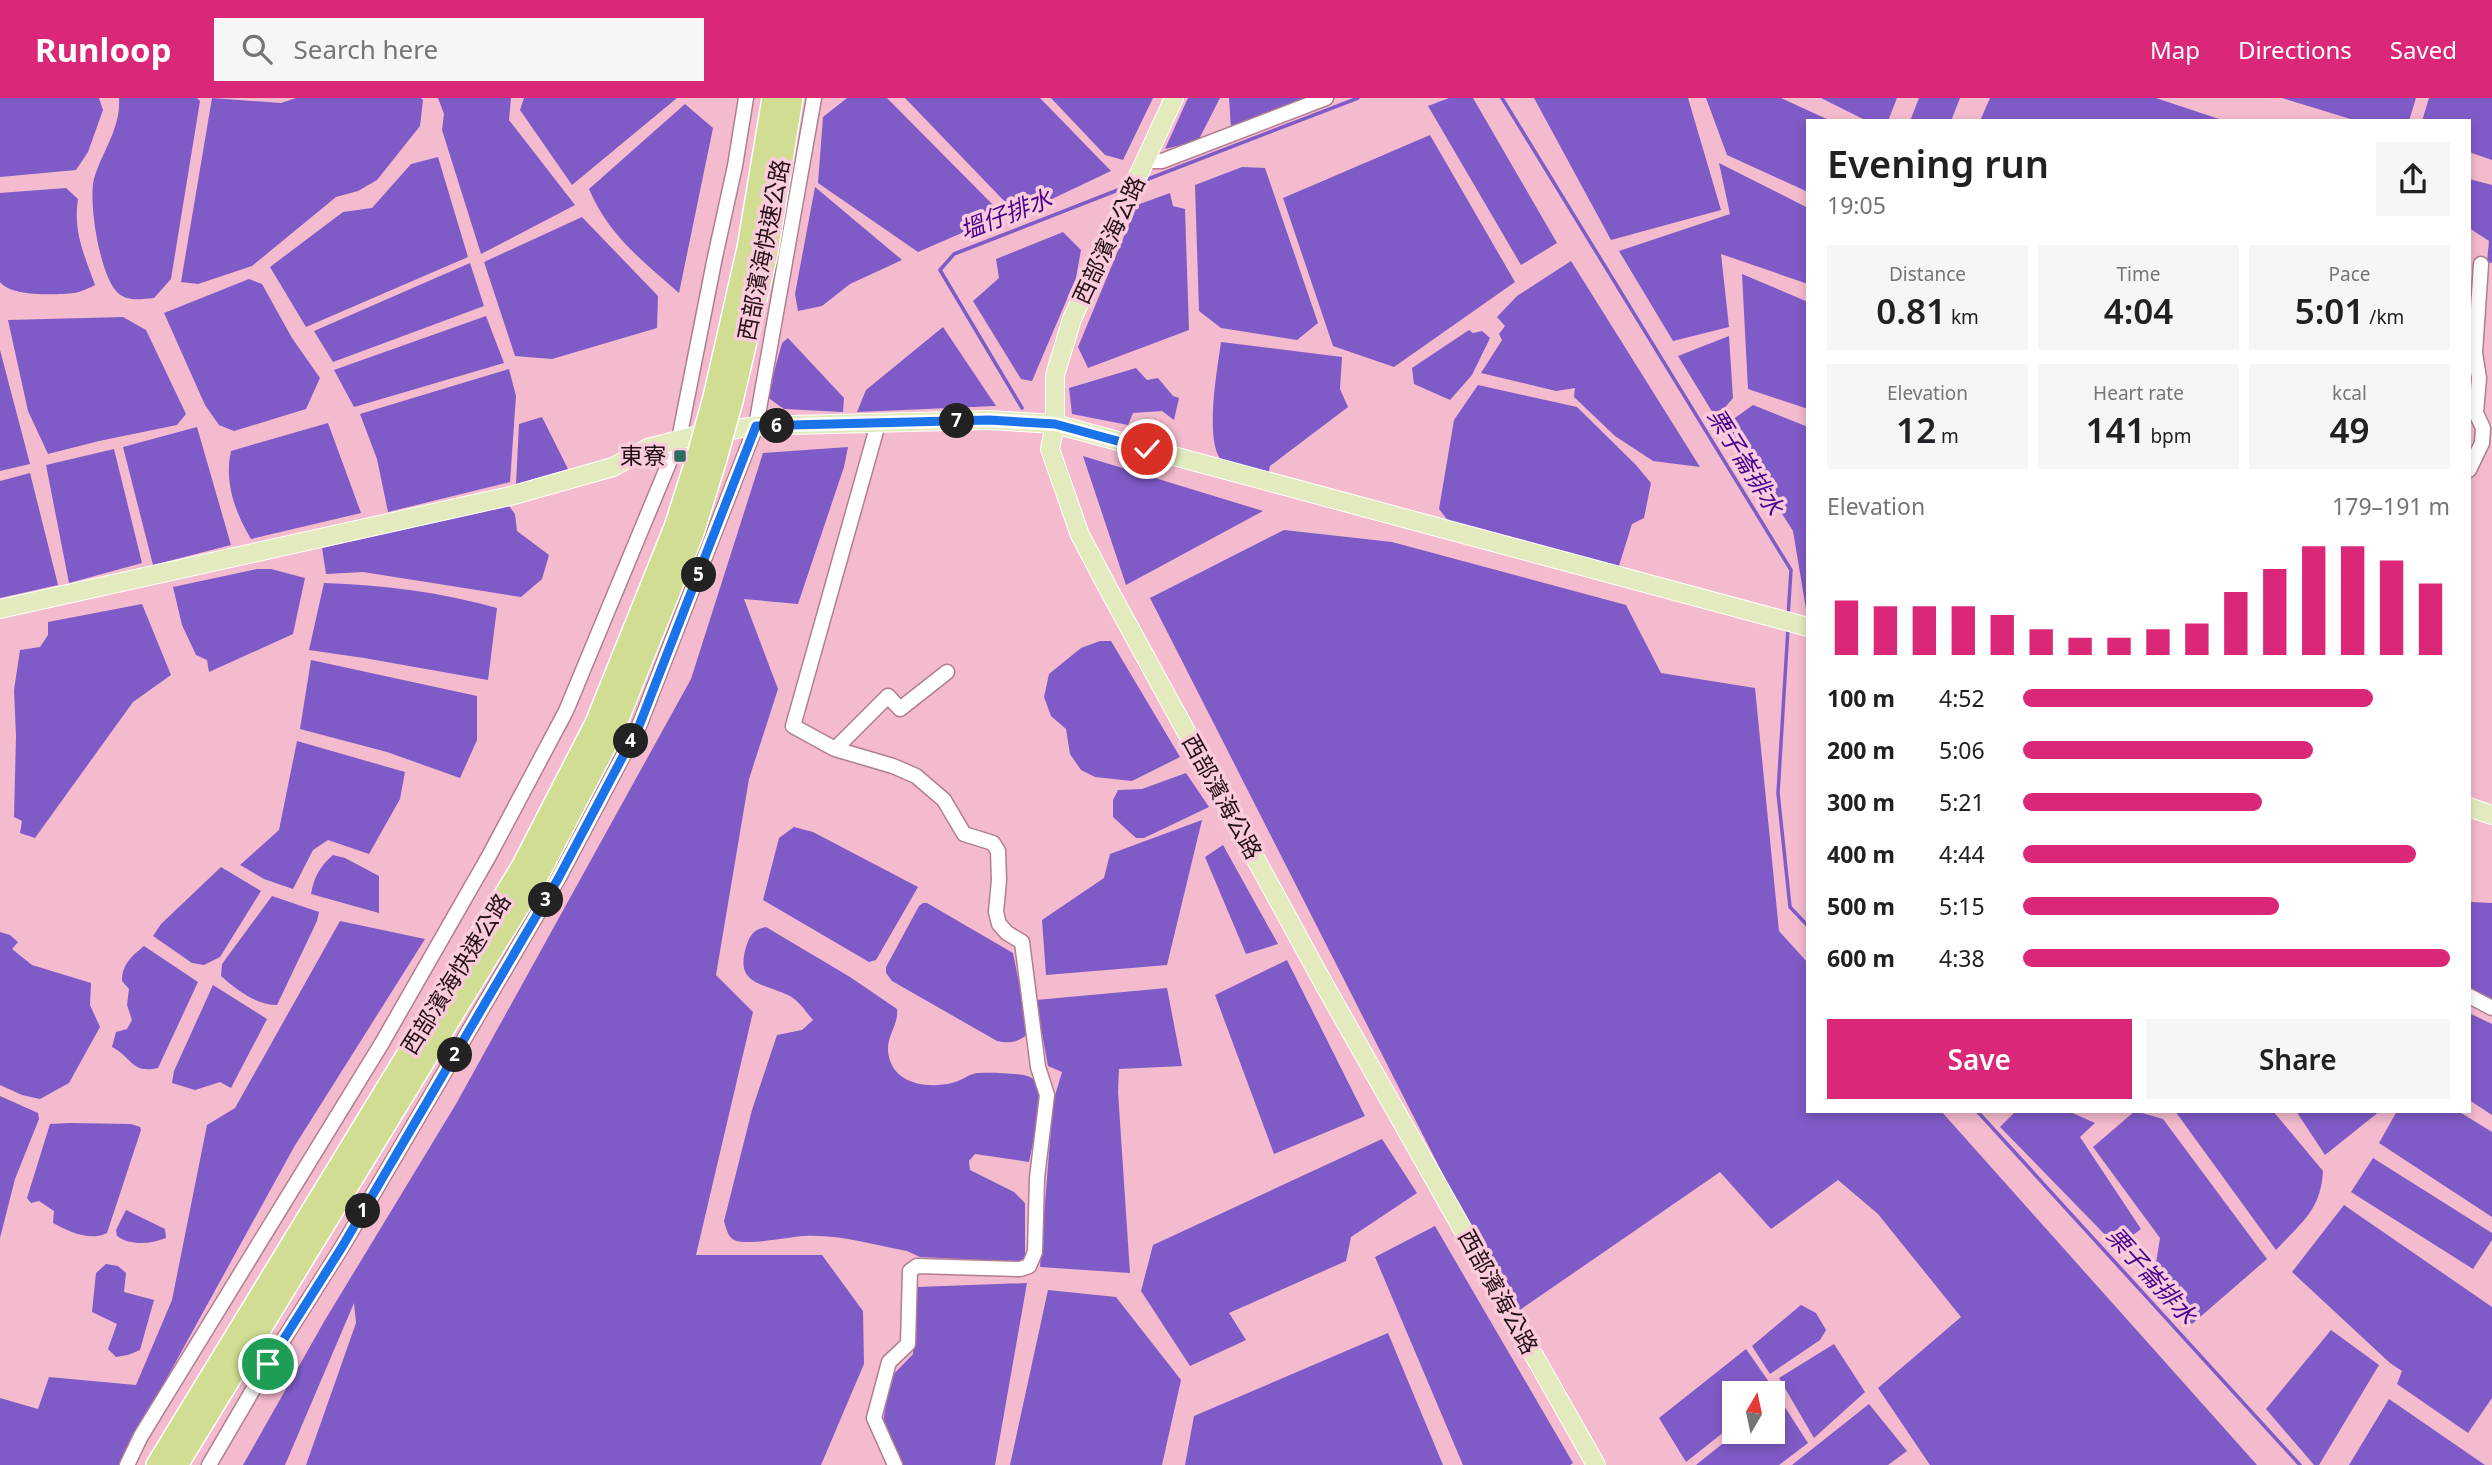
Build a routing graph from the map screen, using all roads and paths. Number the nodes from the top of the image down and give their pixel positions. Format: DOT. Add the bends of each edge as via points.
graph roads {
  1 [pos="746,98"];
  2 [pos="773,98"];
  3 [pos="792,98"];
  4 [pos="814,98"];
  5 [pos="1174,98"];
  6 [pos="1326,98"];
  7 [pos="1146,161"];
  8 [pos="2481,264"];
  9 [pos="2486,379"];
  10 [pos="723,399"];
  11 [pos="878,424"];
  12 [pos="1055,424"];
  13 [pos="756,426"];
  14 [pos="680,439"];
  15 [pos="707,457"];
  16 [pos="2471,466"];
  17 [pos="0,609"];
  18 [pos="1806,626"];
  19 [pos="947,672"];
  20 [pos="835,749"];
  21 [pos="2471,808"];
  22 [pos="2492,815"];
  23 [pos="2471,997"];
  24 [pos="2492,1008"];
  25 [pos="127,1465"];
  26 [pos="158,1465"];
  27 [pos="177,1465"];
  28 [pos="209,1465"];
  29 [pos="895,1465"];
  30 [pos="1596,1465"];
  1 -- 14 [label="street"];
  2 -- 10 [label="highway, 西部濱海快速公路"];
  3 -- 10 [label="highway, 西部濱海快速公路" via="766,252"];
  4 -- 13 [label="street"];
  5 -- 7 [label="main road, 西部濱海公路"];
  6 -- 7 [label="street" via="1162,161"];
  7 -- 12 [label="main road, 西部濱海公路" via="1072,320 1055,375"];
  8 -- 9 [label="street" via="2475,353"];
  9 -- 16 [label="street" via="2476,413 2483,428 2482,443"];
  10 -- 15 [label="highway, bridge"];
  11 -- 12 [label="main road" via="989,420"];
  11 -- 13 [label="main road"];
  11 -- 20 [label="street" via="793,726"];
  12 -- 18 [label="main road"];
  12 -- 30 [label="main road, 西部濱海公路" via="1050,449 1080,535 1325,986"];
  13 -- 14 [label="main road"];
  13 -- 28 [label="street" via="639,726 558,879"];
  14 -- 17 [label="main road" via="648,448 613,467 510,496"];
  14 -- 25 [label="street" via="566,711 489,856"];
  15 -- 26 [label="highway, 西部濱海快速公路" via="596,723 522,867"];
  15 -- 27 [label="highway, 西部濱海快速公路" via="693,533 613,731 539,873"];
  19 -- 20 [label="street" via="900,709 888,696"];
  20 -- 29 [label="street" via="916,776 944,800 964,834 993,843 998,851 996,912 999,925 1022,942 1038,1067 1047,1095 1037,1178 1035,1252 1029,1266 917,1266 910,1271 908,1344 889,1362 874,1418"];
  21 -- 22 [label="main road"];
  23 -- 24 [label="street"];
}
